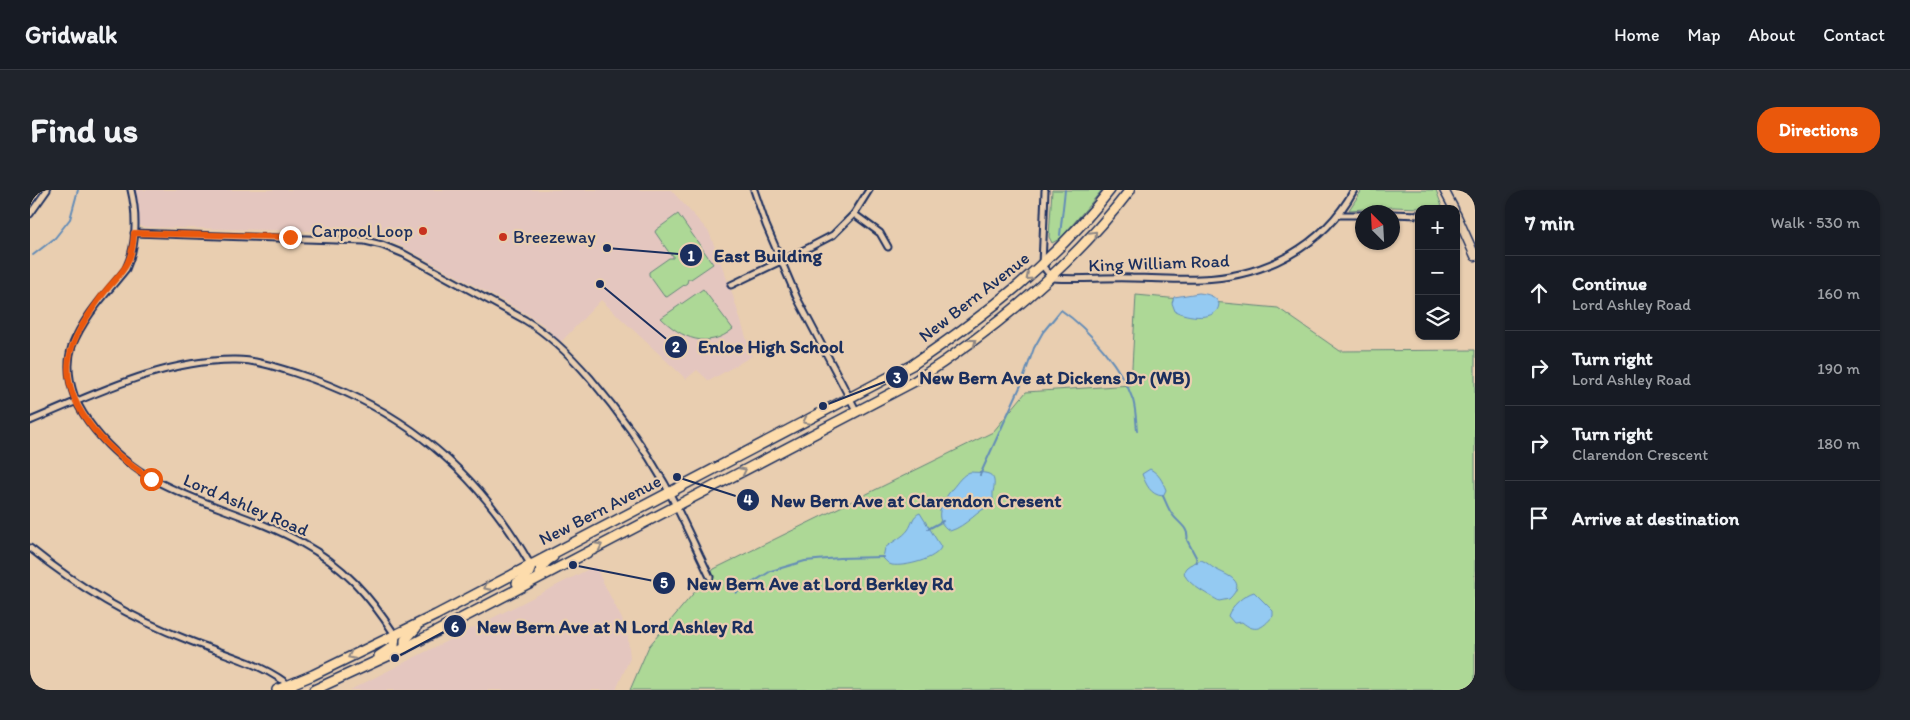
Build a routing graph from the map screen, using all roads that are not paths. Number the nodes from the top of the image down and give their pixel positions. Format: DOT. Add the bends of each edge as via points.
graph roads {
  1 [pos="46,190"];
  2 [pos="131,190"];
  3 [pos="754,190"];
  4 [pos="868,190"];
  5 [pos="1044,190"];
  6 [pos="1110,190"];
  7 [pos="1130,190"];
  8 [pos="1354,190"];
  9 [pos="1444,190"];
  10 [pos="1452,205"];
  11 [pos="30,214"];
  12 [pos="854,214"];
  13 [pos="1400,214"];
  14 [pos="1338,215"];
  15 [pos="1355,215"];
  16 [pos="1415,215"];
  17 [pos="1460,223"];
  18 [pos="134,233"];
  19 [pos="888,247"];
  20 [pos="1475,256"];
  21 [pos="782,261"];
  22 [pos="1042,265"];
  23 [pos="1052,278"];
  24 [pos="731,285"];
  25 [pos="849,398"];
  26 [pos="77,402"];
  27 [pos="857,412"];
  28 [pos="30,421"];
  29 [pos="669,492"];
  30 [pos="676,506"];
  31 [pos="584,536"];
  32 [pos="30,548"];
  33 [pos="530,564"];
  34 [pos="540,576"];
  35 [pos="710,577"];
  36 [pos="493,601"];
  37 [pos="456,603"];
  38 [pos="395,635"];
  39 [pos="405,648"];
  40 [pos="356,672"];
  41 [pos="292,688"];
  42 [pos="277,690"];
  43 [pos="314,690"];
  1 -- 11 [label="street"];
  2 -- 18 [label="street, Lord Ashley Road"];
  3 -- 21 [label="street"];
  4 -- 12 [label="street"];
  5 -- 22 [label="street"];
  6 -- 22 [label="main road, New Bern Avenue"];
  23 -- 7 [label="main road, New Bern Avenue, one-way"];
  8 -- 14 [label="street, King William Road"];
  9 -- 10 [label="street"];
  12 -- 19 [label="street" via="880,234"];
  12 -- 21 [label="street" via="828,238"];
  13 -- 16 [label="street"];
  14 -- 15 [label="street"];
  14 -- 23 [label="street, King William Road" via="1300,248 1270,265 1240,275 1202,279"];
  17 -- 20 [label="street"];
  18 -- 26 [label="street, Lord Ashley Road" via="132,255 126,269 96,304 72,347 69,374"];
  18 -- 29 [label="street" via="348,239 382,245 404,254 525,320 550,338 586,373 614,407"];
  21 -- 24 [label="street"];
  21 -- 25 [label="street" via="797,298"];
  22 -- 23 [label="street"];
  22 -- 25 [label="main road, New Bern Avenue, one-way" via="956,335 912,364"];
  27 -- 23 [label="main road, New Bern Avenue, one-way" via="959,353"];
  25 -- 27 [label="street"];
  25 -- 29 [label="main road, New Bern Avenue, one-way"];
  26 -- 28 [label="street"];
  26 -- 33 [label="street" via="174,367 201,363 237,360 265,364 319,381 398,421 448,459 493,507"];
  26 -- 38 [label="street, Lord Ashley Road" via="106,444 137,470 161,484 286,535 334,564 366,594"];
  30 -- 27 [label="main road, New Bern Avenue, one-way"];
  29 -- 30 [label="street"];
  29 -- 31 [label="main road, New Bern Avenue"];
  34 -- 30 [label="main road, New Bern Avenue, one-way"];
  30 -- 35 [label="street"];
  31 -- 33 [label="main road, New Bern Avenue"];
  31 -- 34 [label="main road" via="543,564"];
  32 -- 41 [label="street" via="84,589 130,615 239,657"];
  33 -- 36 [label="main road" via="526,577"];
  33 -- 37 [label="main road, New Bern Avenue, one-way"];
  34 -- 36 [label="main road, New Bern Avenue"];
  36 -- 39 [label="main road, New Bern Avenue"];
  37 -- 38 [label="main road, New Bern Avenue"];
  37 -- 39 [label="main road" via="417,627 407,636"];
  38 -- 40 [label="main road" via="394,646"];
  38 -- 41 [label="main road, New Bern Avenue, one-way"];
  39 -- 40 [label="main road, New Bern Avenue"];
  40 -- 43 [label="main road, New Bern Avenue"];
  41 -- 42 [label="main road, New Bern Avenue"];
}
